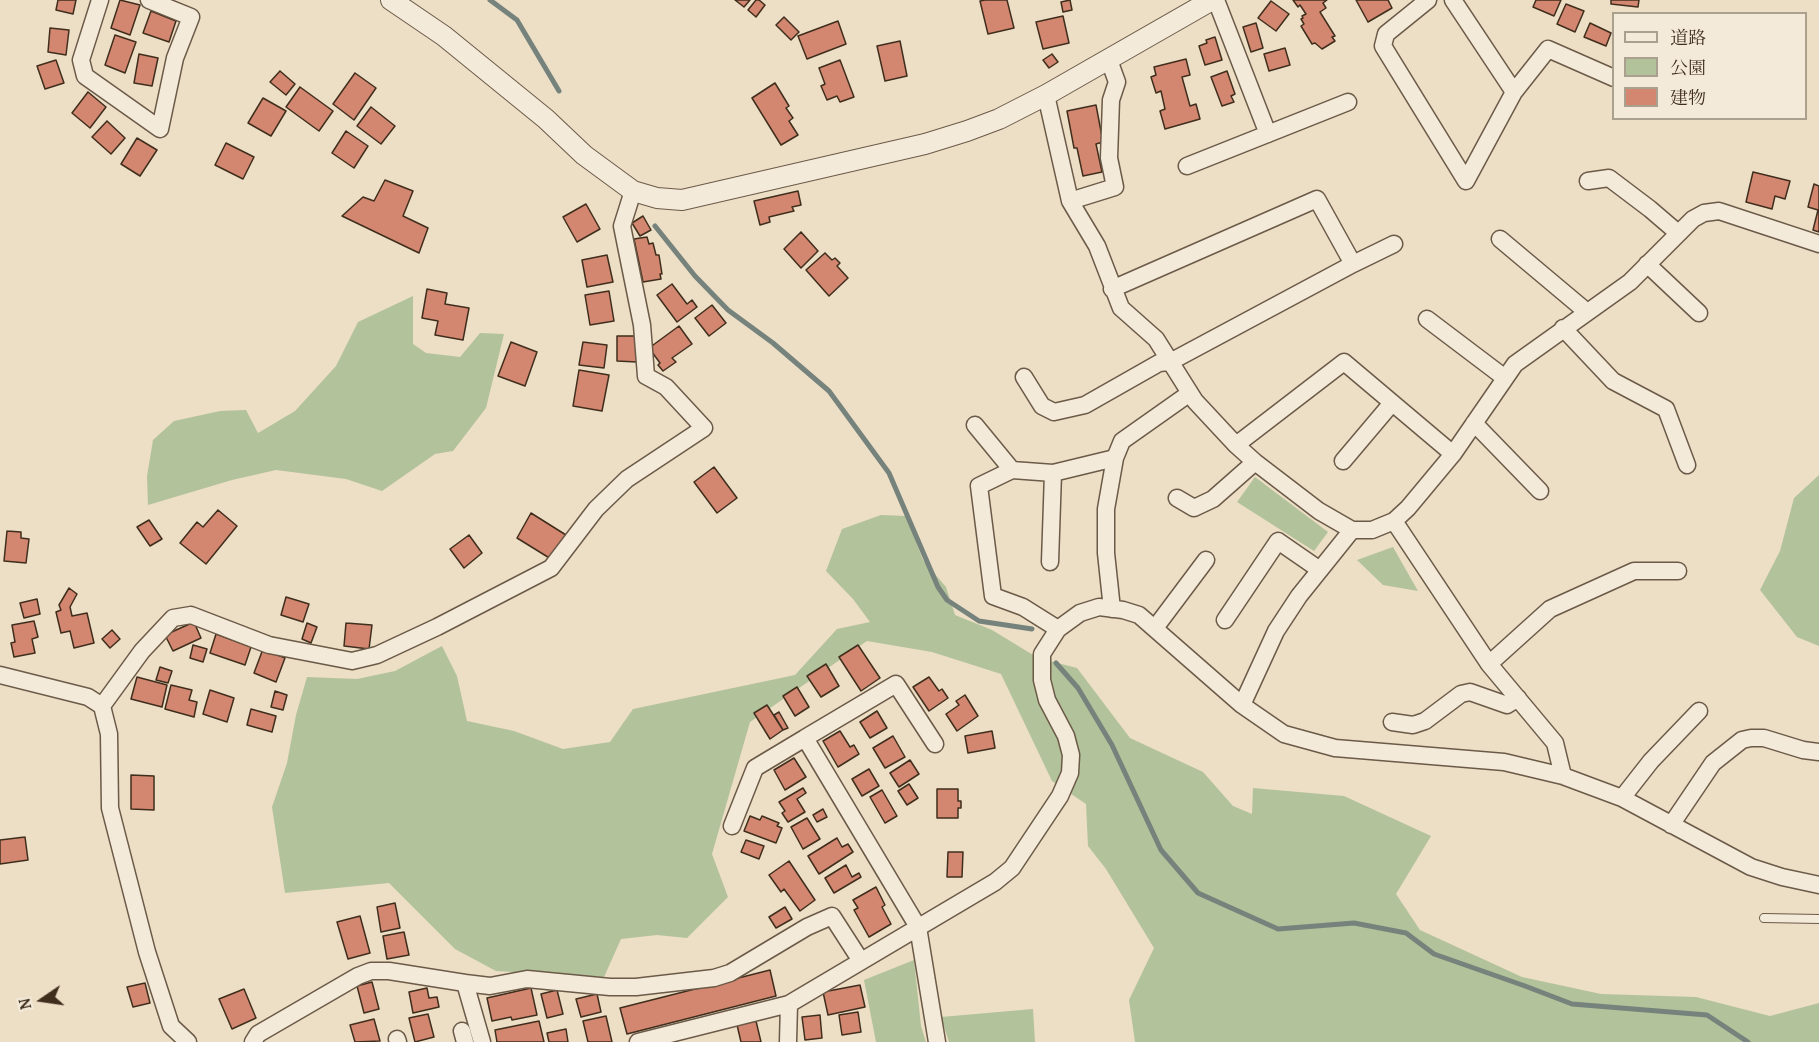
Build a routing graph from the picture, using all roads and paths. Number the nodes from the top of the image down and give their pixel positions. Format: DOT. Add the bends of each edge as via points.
graph roads {
  1 [pos="100,0"];
  2 [pos="391,0"];
  3 [pos="1214,0"];
  4 [pos="1428,0"];
  5 [pos="1453,0"];
  6 [pos="154,1"];
  7 [pos="1109,60"];
  8 [pos="1612,77"];
  9 [pos="1514,92"];
  10 [pos="1046,95"];
  11 [pos="1348,102"];
  12 [pos="1268,134"];
  13 [pos="1187,166"];
  14 [pos="1588,181"];
  15 [pos="633,191"];
  16 [pos="1070,201"];
  17 [pos="1678,233"];
  18 [pos="1500,239"];
  19 [pos="1394,244"];
  20 [pos="1819,244"];
  21 [pos="1353,264"];
  22 [pos="1647,264"];
  23 [pos="1112,289"];
  24 [pos="1587,312"];
  25 [pos="1699,313"];
  26 [pos="1427,319"];
  27 [pos="1563,328"];
  28 [pos="1170,362"];
  29 [pos="1024,377"];
  30 [pos="1505,378"];
  31 [pos="1190,393"];
  32 [pos="1392,403"];
  33 [pos="1474,423"];
  34 [pos="975,425"];
  35 [pos="1236,445"];
  36 [pos="1454,454"];
  37 [pos="1115,458"];
  38 [pos="1343,461"];
  39 [pos="1255,462"];
  40 [pos="1687,465"];
  41 [pos="1012,470"];
  42 [pos="1053,473"];
  43 [pos="1539,491"];
  44 [pos="1177,498"];
  45 [pos="1394,521"];
  46 [pos="1352,530"];
  47 [pos="1206,560"];
  48 [pos="1050,562"];
  49 [pos="1320,570"];
  50 [pos="1678,571"];
  51 [pos="1112,609"];
  52 [pos="1225,620"];
  53 [pos="1155,628"];
  54 [pos="1058,629"];
  55 [pos="1490,664"];
  56 [pos="0,675"];
  57 [pos="1518,698"];
  58 [pos="1242,705"];
  59 [pos="102,706"];
  60 [pos="1699,711"];
  61 [pos="1392,722"];
  62 [pos="805,738"];
  63 [pos="935,744"];
  64 [pos="1819,752"];
  65 [pos="1563,776"];
  66 [pos="1622,798"];
  67 [pos="1671,825"];
  68 [pos="732,826"];
  69 [pos="1819,885"];
  70 [pos="1764,918"];
  71 [pos="1819,919"];
  72 [pos="918,927"];
  73 [pos="861,961"];
  74 [pos="465,983"];
  75 [pos="789,1004"];
  76 [pos="188,1042"];
  77 [pos="253,1042"];
  78 [pos="482,1042"];
  79 [pos="638,1042"];
  80 [pos="788,1042"];
  81 [pos="937,1042"];
  1 -- 6 [label="street" via="81,60 85,76 160,129 175,58 191,17"];
  2 -- 15 [label="street" via="444,36 584,155"];
  3 -- 7 [label="street"];
  3 -- 12 [label="street"];
  4 -- 9 [label="street" via="1386,34 1383,46 1466,181"];
  5 -- 9 [label="street"];
  7 -- 10 [label="street"];
  7 -- 16 [label="street" via="1117,82 1111,100 1109,158 1115,187"];
  8 -- 9 [label="street" via="1548,49"];
  10 -- 15 [label="street" via="999,119 925,144 734,189 682,200"];
  10 -- 16 [label="street"];
  11 -- 12 [label="street"];
  12 -- 13 [label="street"];
  14 -- 17 [label="street" via="1609,178"];
  15 -- 59 [label="street" via="622,226 642,325 646,376 666,387 704,428 627,479 596,509 551,568 427,632 352,662 269,645 190,615 173,618 142,651"];
  16 -- 23 [label="street" via="1097,246"];
  17 -- 20 [label="street" via="1704,213 1719,211"];
  17 -- 22 [label="street"];
  18 -- 24 [label="street"];
  19 -- 21 [label="street"];
  21 -- 23 [label="street" via="1317,199"];
  21 -- 28 [label="street"];
  22 -- 24 [label="street" via="1630,282"];
  22 -- 25 [label="street"];
  23 -- 28 [label="street" via="1121,308 1156,339"];
  24 -- 27 [label="street"];
  26 -- 30 [label="street"];
  27 -- 30 [label="street" via="1515,364"];
  27 -- 40 [label="street" via="1613,381 1666,409"];
  28 -- 29 [label="street" via="1159,363 1085,405 1054,412 1042,406"];
  28 -- 31 [label="street"];
  30 -- 33 [label="street"];
  31 -- 35 [label="street"];
  31 -- 37 [label="street" via="1122,441"];
  32 -- 35 [label="street" via="1344,362"];
  32 -- 36 [label="street"];
  32 -- 38 [label="street"];
  33 -- 36 [label="street"];
  33 -- 43 [label="street"];
  34 -- 41 [label="street"];
  35 -- 39 [label="street"];
  36 -- 45 [label="street"];
  37 -- 42 [label="street"];
  37 -- 51 [label="street" via="1106,520"];
  39 -- 44 [label="street" via="1213,499 1194,508"];
  39 -- 46 [label="street"];
  41 -- 42 [label="street"];
  41 -- 54 [label="street" via="978,486 993,596 1023,607"];
  42 -- 48 [label="street"];
  45 -- 46 [label="street" via="1372,530"];
  45 -- 55 [label="street"];
  46 -- 49 [label="street"];
  47 -- 53 [label="street"];
  49 -- 52 [label="street" via="1278,542"];
  49 -- 58 [label="street" via="1276,631"];
  50 -- 55 [label="street" via="1634,571 1550,609"];
  51 -- 53 [label="street" via="1139,615"];
  51 -- 54 [label="street" via="1099,607 1080,613"];
  53 -- 58 [label="street"];
  54 -- 72 [label="street" via="1042,654 1042,680 1071,755 1070,773 1060,796 1012,868"];
  55 -- 57 [label="street"];
  56 -- 59 [label="street" via="88,698"];
  57 -- 61 [label="street" via="1507,705 1470,692 1419,723"];
  57 -- 65 [label="street" via="1555,743"];
  58 -- 65 [label="street" via="1284,734 1335,748 1504,762"];
  59 -- 76 [label="street" via="109,734 110,808 171,1026"];
  60 -- 66 [label="street"];
  62 -- 63 [label="street" via="896,684"];
  62 -- 68 [label="street" via="755,768"];
  62 -- 72 [label="street"];
  64 -- 67 [label="street" via="1764,738 1742,740 1713,763"];
  65 -- 66 [label="street"];
  66 -- 67 [label="street"];
  67 -- 69 [label="street" via="1751,867"];
  70 -- 71 [label="lane"];
  72 -- 73 [label="street"];
  72 -- 81 [label="street"];
  73 -- 74 [label="street" via="832,916 730,973 714,978 636,987 527,979 490,986"];
  73 -- 75 [label="street"];
  74 -- 77 [label="street" via="371,971 258,1034"];
  74 -- 78 [label="street"];
  75 -- 79 [label="street"];
  75 -- 80 [label="street"];
}
